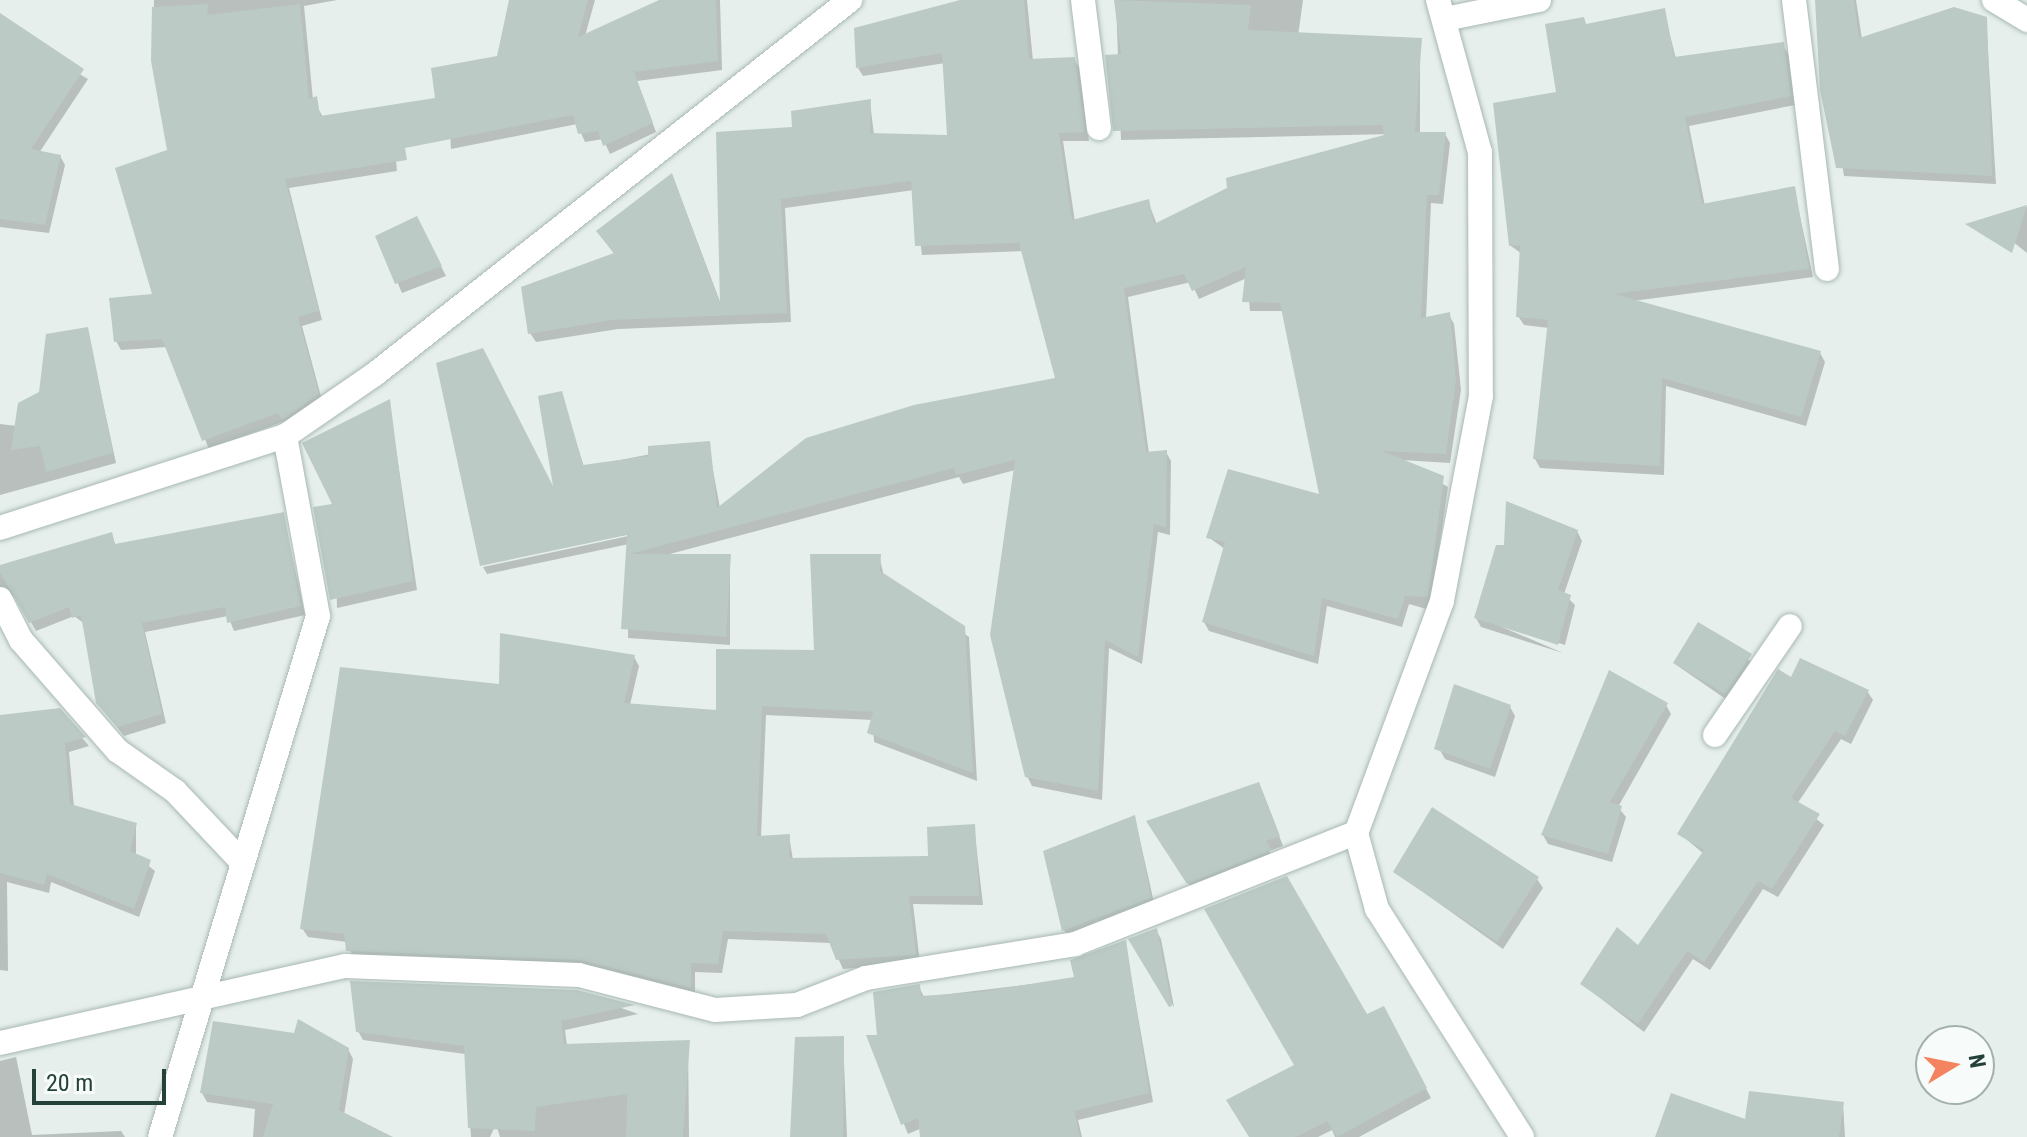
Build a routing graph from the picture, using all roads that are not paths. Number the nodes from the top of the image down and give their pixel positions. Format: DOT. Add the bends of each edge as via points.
graph roads {
  1 [pos="850,0"];
  2 [pos="1083,0"];
  3 [pos="1539,0"];
  4 [pos="1794,0"];
  5 [pos="1994,0"];
  6 [pos="1441,10"];
  7 [pos="2027,20"];
  8 [pos="1099,128"];
  9 [pos="1827,269"];
  10 [pos="285,436"];
  11 [pos="0,528"];
  12 [pos="0,599"];
  13 [pos="1790,626"];
  14 [pos="1715,735"];
  15 [pos="1356,833"];
  16 [pos="243,863"];
  17 [pos="201,1002"];
  18 [pos="0,1043"];
  19 [pos="160,1137"];
  20 [pos="1522,1137"];
  1 -- 10 [label="street" via="375,374"];
  2 -- 8 [label="street"];
  3 -- 6 [label="street"];
  4 -- 9 [label="street"];
  5 -- 7 [label="street"];
  6 -- 15 [label="street" via="1480,152 1481,396 1442,601"];
  10 -- 11 [label="street"];
  10 -- 16 [label="street" via="318,616"];
  12 -- 16 [label="street" via="21,640 118,751 175,791"];
  13 -- 14 [label="street"];
  15 -- 17 [label="street" via="1075,944 866,978 797,1005 715,1010 579,975 436,966 300,971"];
  15 -- 20 [label="street" via="1377,909"];
  16 -- 17 [label="street"];
  17 -- 18 [label="street"];
  17 -- 19 [label="street"];
}
